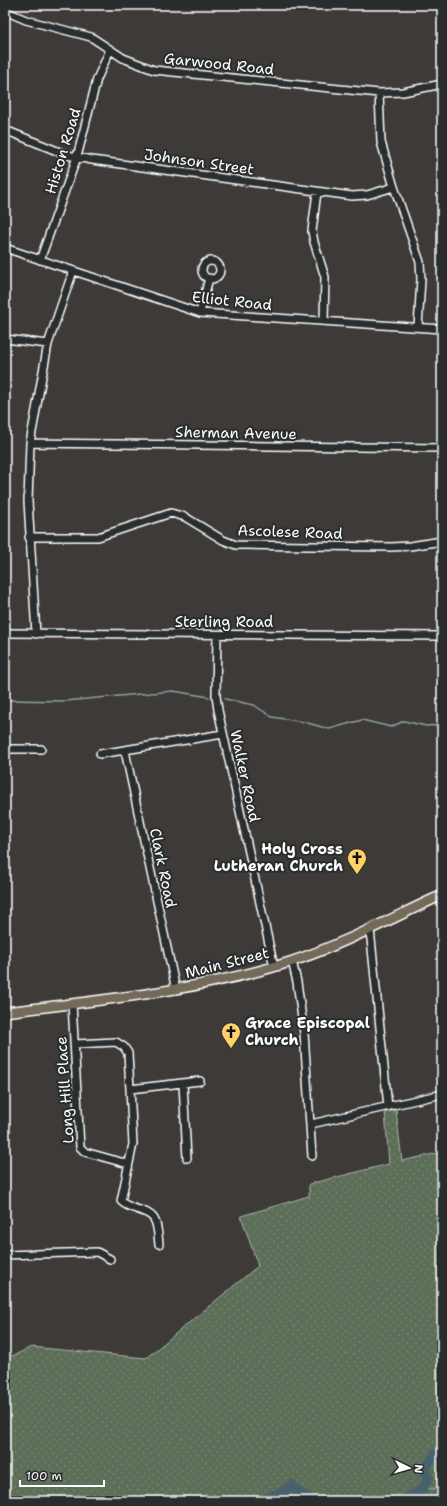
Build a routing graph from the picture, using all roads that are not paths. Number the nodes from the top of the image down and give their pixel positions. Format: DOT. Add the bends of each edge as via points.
graph roads {
  1 [pos="5,11"];
  2 [pos="110,50"];
  3 [pos="442,84"];
  4 [pos="379,93"];
  5 [pos="5,130"];
  6 [pos="77,157"];
  7 [pos="394,187"];
  8 [pos="317,192"];
  9 [pos="5,248"];
  10 [pos="40,260"];
  11 [pos="73,271"];
  12 [pos="209,278"];
  13 [pos="200,313"];
  14 [pos="324,321"];
  15 [pos="418,327"];
  16 [pos="442,329"];
  17 [pos="5,339"];
  18 [pos="48,344"];
  19 [pos="30,444"];
  20 [pos="442,448"];
  21 [pos="29,537"];
  22 [pos="442,541"];
  23 [pos="5,633"];
  24 [pos="36,634"];
  25 [pos="217,635"];
  26 [pos="442,636"];
  27 [pos="223,734"];
  28 [pos="5,749"];
  29 [pos="41,749"];
  30 [pos="125,751"];
  31 [pos="100,754"];
  32 [pos="442,895"];
  33 [pos="370,929"];
  34 [pos="292,961"];
  35 [pos="274,966"];
  36 [pos="176,990"];
  37 [pos="72,1004"];
  38 [pos="5,1012"];
  39 [pos="75,1044"];
  40 [pos="200,1081"];
  41 [pos="183,1084"];
  42 [pos="130,1089"];
  43 [pos="442,1094"];
  44 [pos="388,1107"];
  45 [pos="311,1124"];
  46 [pos="312,1156"];
  47 [pos="187,1158"];
  48 [pos="128,1164"];
  49 [pos="159,1244"];
  50 [pos="5,1255"];
  51 [pos="110,1259"];
  1 -- 2 [label="street, Garwood Road" via="26,20 80,33 100,42"];
  2 -- 4 [label="street, Garwood Road" via="134,64 154,70"];
  2 -- 6 [label="street, Histon Road" via="97,79"];
  3 -- 4 [label="street, Garwood Road" via="403,92"];
  4 -- 7 [label="street" via="381,142"];
  5 -- 6 [label="street, Johnson Street"];
  6 -- 8 [label="street, Johnson Street"];
  6 -- 10 [label="street, Histon Road"];
  7 -- 8 [label="street, Johnson Street" via="367,195 352,196"];
  7 -- 15 [label="street" via="420,262"];
  8 -- 14 [label="street" via="312,231 325,277"];
  9 -- 10 [label="street, Elliot Road"];
  10 -- 11 [label="street, Elliot Road"];
  11 -- 13 [label="street, Elliot Road"];
  11 -- 18 [label="street"];
  12 -- 13 [label="street"];
  13 -- 14 [label="street, Elliot Road"];
  14 -- 15 [label="street, Elliot Road"];
  15 -- 16 [label="street, Elliot Road"];
  17 -- 18 [label="street"];
  18 -- 19 [label="street"];
  19 -- 20 [label="street, Sherman Avenue"];
  19 -- 21 [label="street"];
  21 -- 22 [label="street, Ascolese Road" via="98,537 171,513 185,517 236,545 391,547"];
  21 -- 24 [label="street"];
  23 -- 24 [label="street, Sterling Road"];
  24 -- 25 [label="street, Sterling Road"];
  25 -- 26 [label="street, Sterling Road"];
  25 -- 27 [label="street, Walker Road" via="216,696"];
  27 -- 30 [label="street"];
  27 -- 35 [label="street, Walker Road"];
  28 -- 29 [label="street"];
  30 -- 31 [label="street"];
  30 -- 36 [label="street, Clark Road"];
  32 -- 33 [label="main road, Main Street"];
  33 -- 34 [label="main road, Main Street"];
  33 -- 44 [label="street"];
  34 -- 35 [label="main road, Main Street"];
  34 -- 45 [label="street" via="301,1004"];
  35 -- 36 [label="main road, Main Street"];
  36 -- 37 [label="main road, Main Street"];
  37 -- 38 [label="main road, Main Street"];
  37 -- 39 [label="street, Long Hill Place"];
  39 -- 42 [label="street" via="116,1042 124,1047 128,1053"];
  39 -- 48 [label="street, Long Hill Place" via="80,1147 85,1152"];
  40 -- 41 [label="street"];
  41 -- 42 [label="street"];
  41 -- 47 [label="street"];
  42 -- 48 [label="street" via="133,1144"];
  43 -- 44 [label="street"];
  44 -- 45 [label="street"];
  45 -- 46 [label="street"];
  48 -- 49 [label="street" via="121,1201 126,1207 149,1214 153,1218"];
  50 -- 51 [label="street" via="97,1252"];
}
